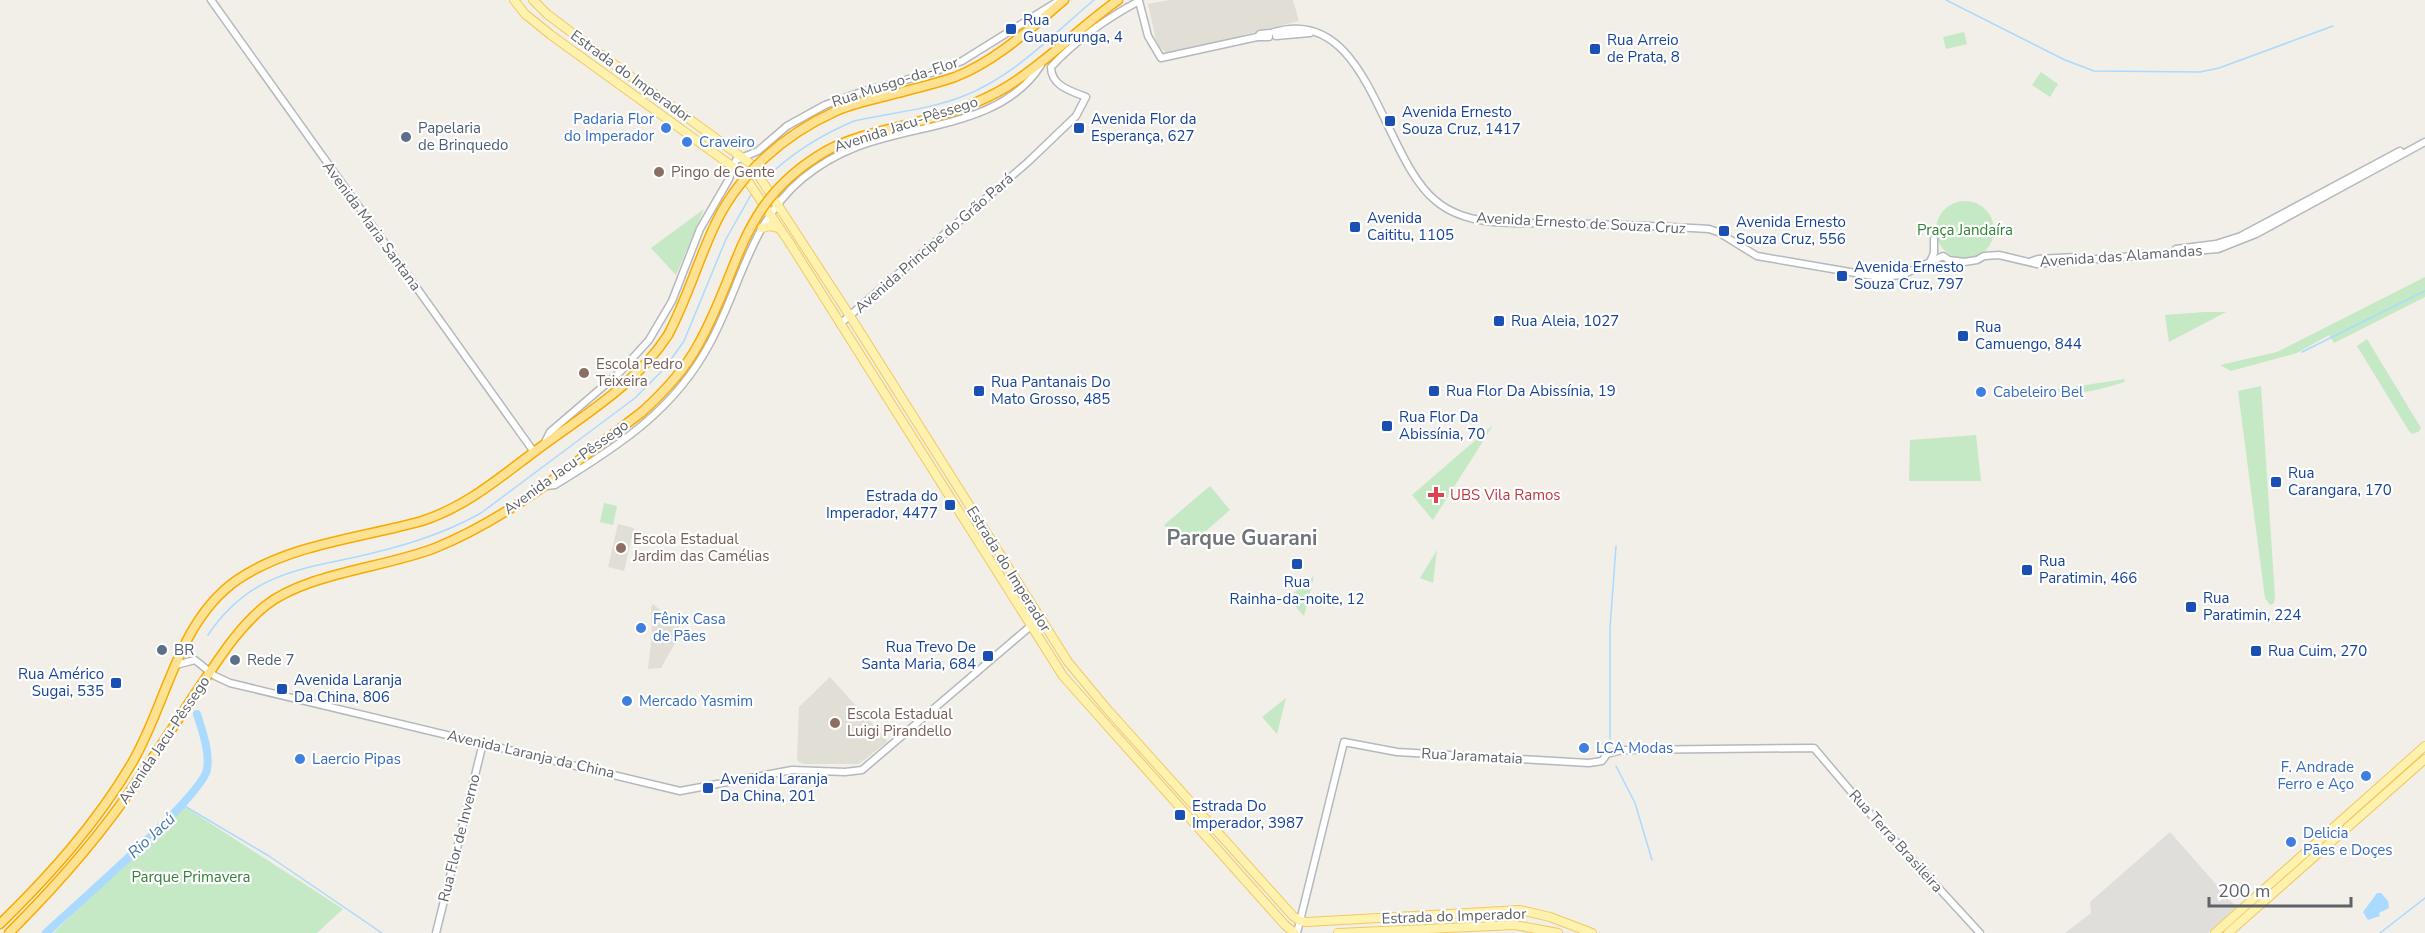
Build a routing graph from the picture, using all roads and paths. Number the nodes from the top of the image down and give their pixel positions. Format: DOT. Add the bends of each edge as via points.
graph roads {
  1 [pos="211,0"];
  2 [pos="514,0"];
  3 [pos="533,0"];
  4 [pos="1063,0"];
  5 [pos="1118,0"];
  6 [pos="1139,1"];
  7 [pos="1092,25"];
  8 [pos="1047,64"];
  9 [pos="718,138"];
  10 [pos="2425,140"];
  11 [pos="705,145"];
  12 [pos="741,157"];
  13 [pos="732,165"];
  14 [pos="778,203"];
  15 [pos="770,215"];
  16 [pos="762,228"];
  17 [pos="780,228"];
  18 [pos="1935,239"];
  19 [pos="1930,262"];
  20 [pos="818,266"];
  21 [pos="850,316"];
  22 [pos="840,324"];
  23 [pos="543,446"];
  24 [pos="534,452"];
  25 [pos="545,486"];
  26 [pos="1025,617"];
  27 [pos="1040,618"];
  28 [pos="1031,626"];
  29 [pos="176,664"];
  30 [pos="209,673"];
  31 [pos="483,743"];
  32 [pos="2425,746"];
  33 [pos="2425,759"];
  34 [pos="1602,761"];
  35 [pos="1364,919"];
  36 [pos="1300,921"];
  37 [pos="2226,923"];
  38 [pos="0,924"];
  39 [pos="1371,931"];
  40 [pos="9,933"];
  41 [pos="436,933"];
  42 [pos="1296,933"];
  43 [pos="1338,933"];
  44 [pos="1558,933"];
  45 [pos="1592,933"];
  46 [pos="1980,933"];
  47 [pos="2215,933"];
  48 [pos="2228,933"];
  1 -- 24 [label="street, Avenida Maria Santana"];
  2 -- 11 [label="main road, Estrada do Imperador" via="551,35"];
  3 -- 9 [label="main road, Estrada do Imperador" via="604,57"];
  4 -- 12 [label="street, Rua Musgo-da-Flor" via="962,61 825,105 787,126 758,151"];
  4 -- 23 [label="highway, Avenida Jacu-Pêssego, bridge" via="1024,34 970,70 854,105 816,121 756,166 718,219 657,352 628,382"];
  5 -- 7 [label="highway, Avenida Jacu-Pêssego"];
  6 -- 7 [label="street"];
  6 -- 19 [label="street, Avenida Ernesto de Souza Cruz" via="1148,36 1161,58 1295,28 1304,28 1335,43 1360,70 1414,177 1446,208 1468,217 1708,229 1757,256 1883,277 1902,275"];
  7 -- 8 [label="highway, Avenida Jacu-Pêssego"];
  8 -- 14 [label="street, Avenida Jacu-Pêssego" via="992,106 853,148 804,177"];
  8 -- 21 [label="street, Avenida Principe do Grão Pará" via="1060,86 1086,97 1072,121"];
  8 -- 25 [label="highway, Avenida Jacu-Pêssego, bridge" via="980,101 841,144 814,159 782,185 745,236 698,346 672,383"];
  9 -- 11 [label="main road"];
  9 -- 12 [label="main road, Estrada do Imperador"];
  10 -- 19 [label="street, Avenida das Alamandas" via="2230,246 2037,264 1999,255 1964,262 1943,256"];
  11 -- 13 [label="main road, Estrada do Imperador"];
  12 -- 13 [label="street, Rua Musgo-da-Flor"];
  12 -- 14 [label="main road, Estrada do Imperador" via="757,172"];
  13 -- 15 [label="main road, Estrada do Imperador" via="743,174"];
  13 -- 23 [label="street" via="729,180 700,229 672,301 649,340 620,372 550,432"];
  14 -- 15 [label="street, Avenida Jacu-Pêssego"];
  14 -- 20 [label="main road, Estrada do Imperador"];
  15 -- 16 [label="street, Avenida Jacu-Pêssego"];
  15 -- 17 [label="main road, Estrada do Imperador"];
  16 -- 17 [label="main road"];
  16 -- 25 [label="street, Avenida Jacu-Pêssego" via="738,274 712,341 658,411 622,443 555,485"];
  17 -- 20 [label="main road" via="809,267"];
  17 -- 22 [label="main road, Estrada do Imperador"];
  18 -- 19 [label="street"];
  20 -- 21 [label="main road, Estrada do Imperador"];
  21 -- 22 [label="street, Avenida Principe do Grão Pará"];
  21 -- 27 [label="main road, Estrada do Imperador"];
  22 -- 26 [label="main road, Estrada do Imperador"];
  23 -- 24 [label="highway, Avenida Jacu-Pêssego"];
  24 -- 29 [label="highway, Avenida Jacu-Pêssego" via="480,493 440,515 310,549 252,571 222,592 207,609"];
  25 -- 30 [label="highway, Avenida Jacu-Pêssego" via="469,533 435,548 314,582 277,598 244,626"];
  26 -- 27 [label="main road"];
  26 -- 28 [label="main road, Estrada do Imperador"];
  27 -- 28 [label="street"];
  27 -- 36 [label="main road, Estrada do Imperador" via="1087,687"];
  28 -- 31 [label="street, Avenida Laranja da China" via="869,766 857,772 792,771 680,791"];
  28 -- 42 [label="main road, Estrada do Imperador" via="1078,694"];
  29 -- 30 [label="street, Avenida Laranja da China" via="195,660"];
  29 -- 38 [label="highway, Avenida Jacu-Pêssego" via="140,749 113,794 65,856"];
  30 -- 31 [label="street, Avenida Laranja da China" via="231,683"];
  30 -- 40 [label="highway, Avenida Jacu-Pêssego" via="110,820 58,884"];
  31 -- 41 [label="street, Rua Flor de Inverno"];
  32 -- 37 [label="main road"];
  33 -- 48 [label="main road"];
  34 -- 36 [label="street, Rua Jaramataia" via="1397,752 1344,742"];
  34 -- 46 [label="street, Rua Terra Brasileira" via="1607,754 1622,750 1814,748"];
  35 -- 36 [label="main road, Estrada do Imperador"];
  35 -- 39 [label="main road"];
  35 -- 45 [label="main road, Estrada do Imperador" via="1520,910"];
  36 -- 42 [label="street"];
  37 -- 47 [label="main road"];
  37 -- 48 [label="main road" via="2224,930"];
  39 -- 43 [label="main road, Estrada do Imperador"];
  39 -- 44 [label="main road, Estrada do Imperador" via="1515,925"];
}
